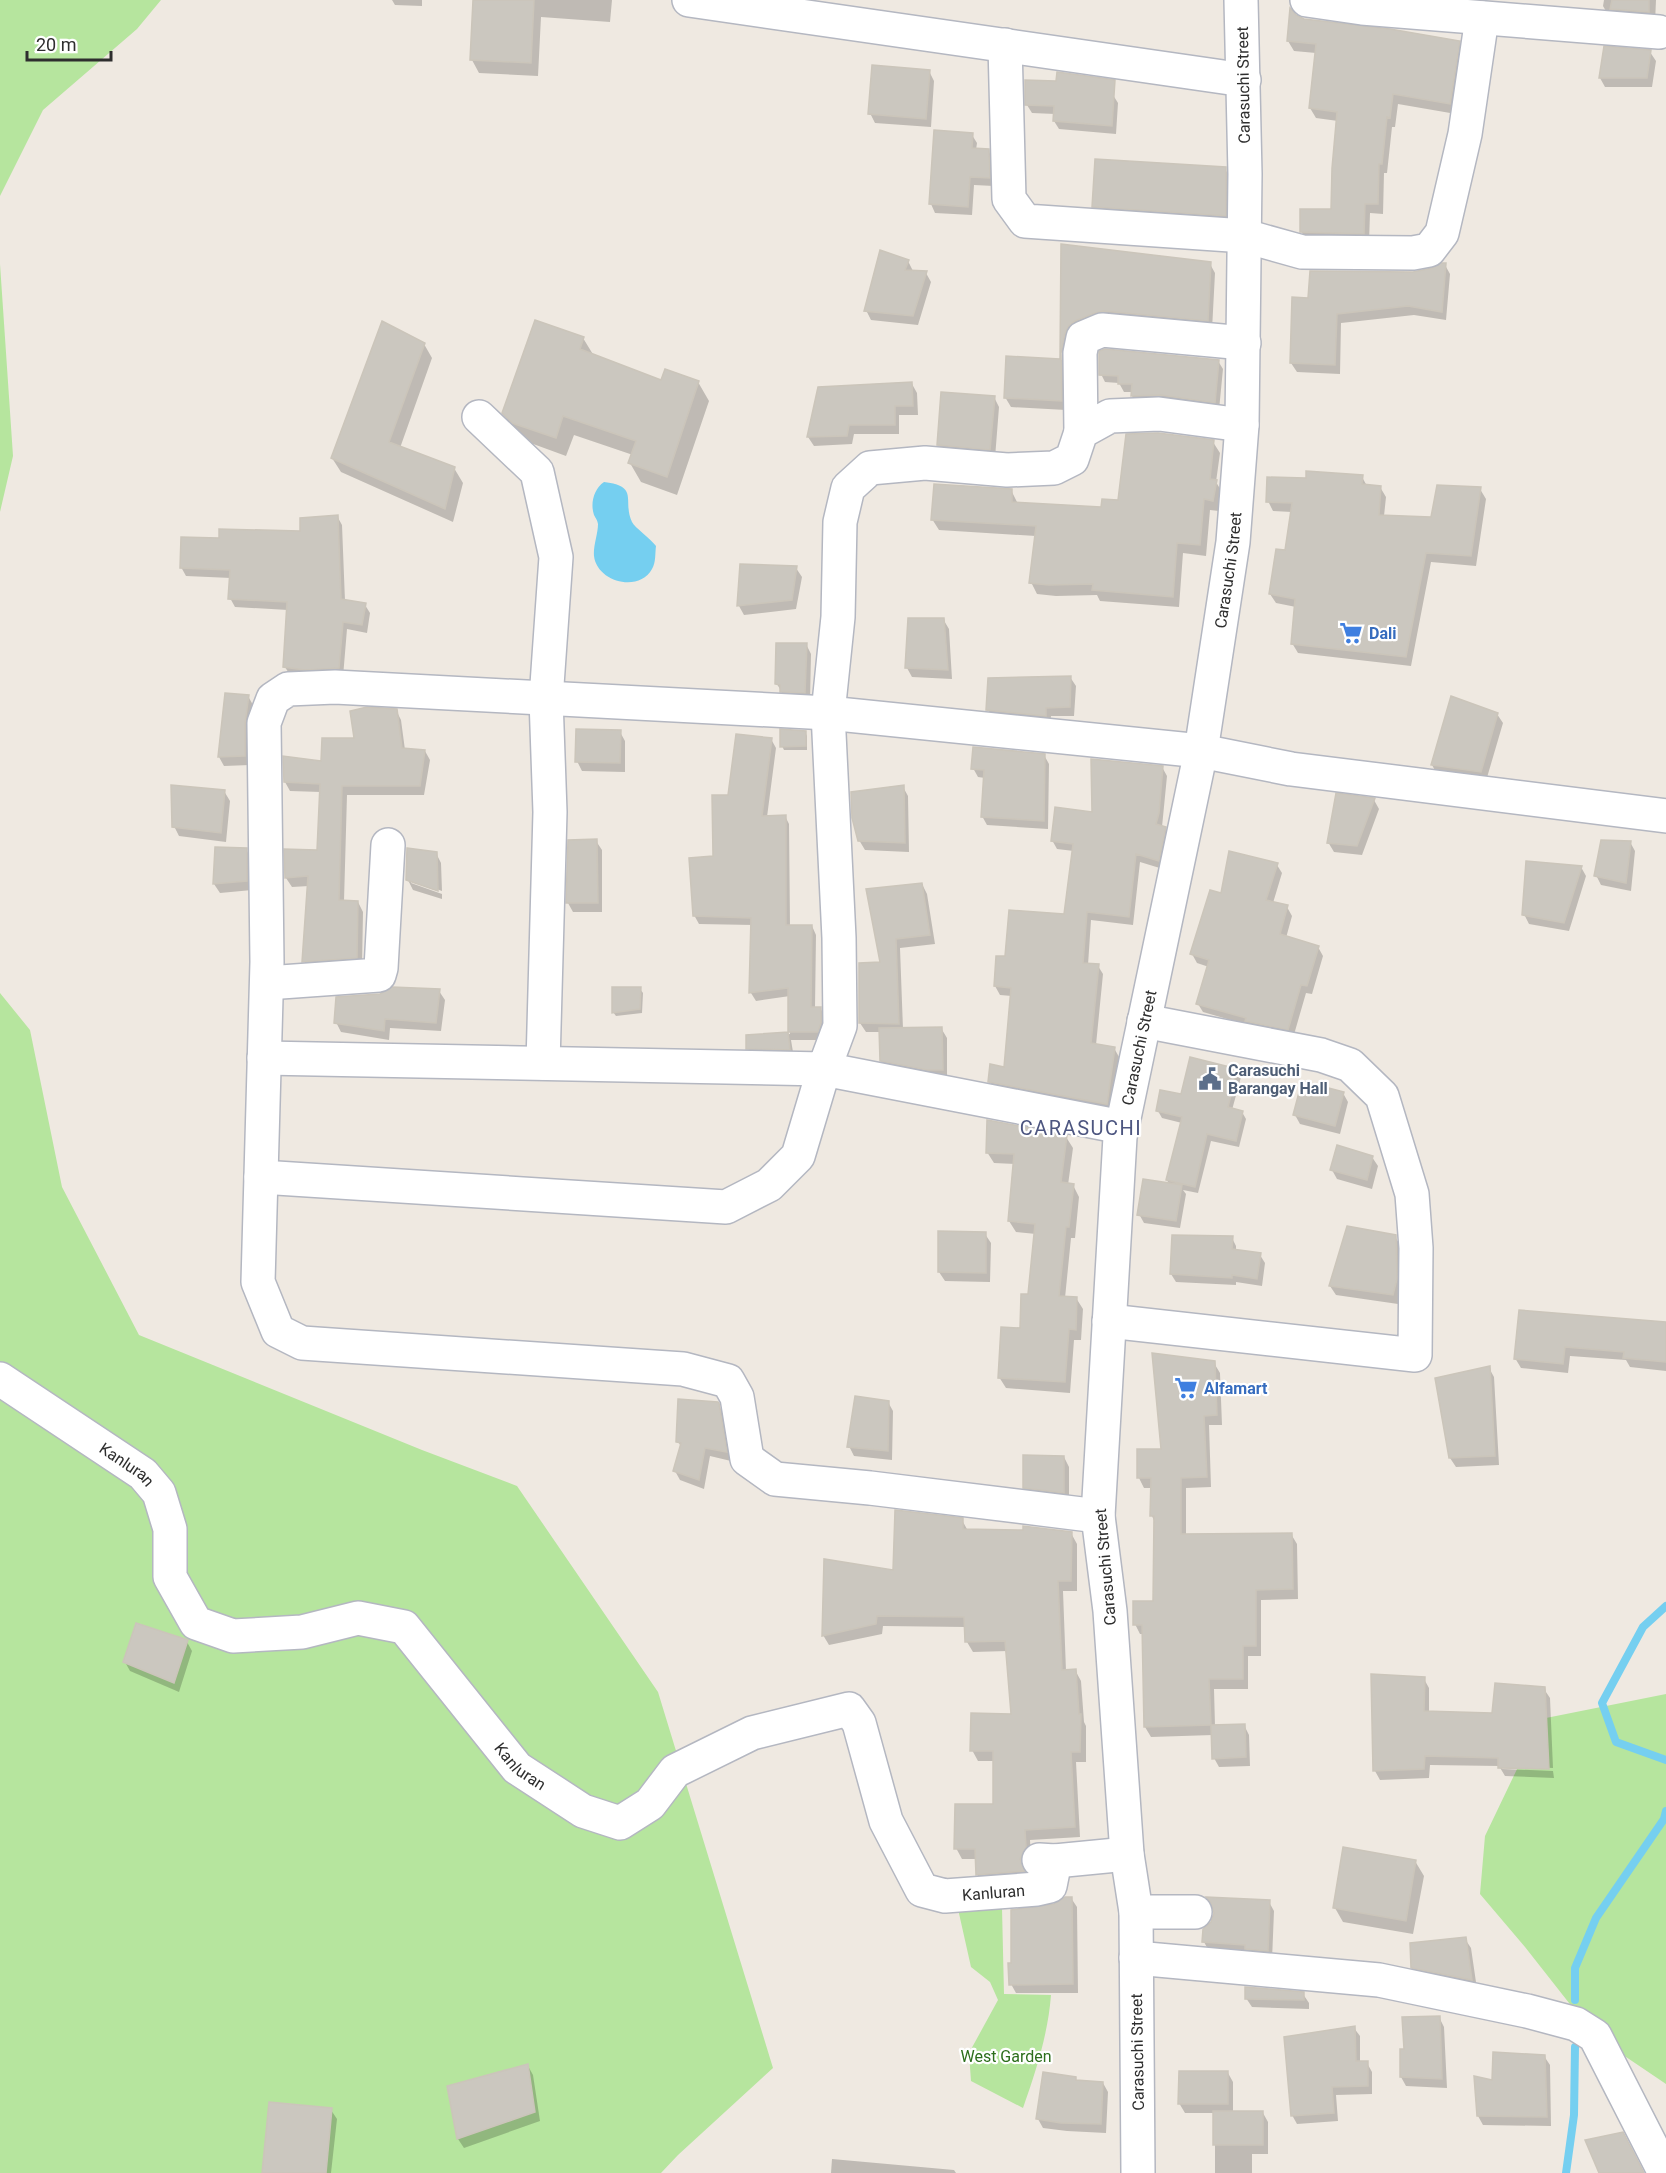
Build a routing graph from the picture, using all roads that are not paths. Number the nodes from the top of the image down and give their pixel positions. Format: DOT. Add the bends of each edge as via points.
graph roads {
  1 [pos="689,0"];
  2 [pos="1241,0"];
  3 [pos="1306,0"];
  4 [pos="838,11"];
  5 [pos="1482,18"];
  6 [pos="1659,32"];
  7 [pos="1005,45"];
  8 [pos="1244,80"];
  9 [pos="1245,236"];
  10 [pos="1244,343"];
  11 [pos="479,417"];
  12 [pos="1242,425"];
  13 [pos="1081,432"];
  14 [pos="546,699"];
  15 [pos="828,713"];
  16 [pos="1201,751"];
  17 [pos="1666,816"];
  18 [pos="388,845"];
  19 [pos="267,983"];
  20 [pos="1144,1021"];
  21 [pos="264,1058"];
  22 [pos="543,1063"];
  23 [pos="824,1069"];
  24 [pos="1122,1127"];
  25 [pos="261,1177"];
  26 [pos="1109,1321"];
  27 [pos="0,1378"];
  28 [pos="1098,1516"];
  29 [pos="1127,1854"];
  30 [pos="1136,1912"];
  31 [pos="1196,1912"];
  32 [pos="1136,1958"];
  33 [pos="1138,2173"];
  34 [pos="1665,2173"];
  1 -- 4 [label="street"];
  2 -- 8 [label="street, Carasuchi Street"];
  3 -- 5 [label="street"];
  4 -- 7 [label="street"];
  5 -- 6 [label="street"];
  5 -- 9 [label="street" via="1465,134 1442,233 1429,250 1302,252"];
  7 -- 8 [label="street"];
  7 -- 9 [label="street" via="1009,199 1025,221"];
  8 -- 9 [label="street, Carasuchi Street"];
  9 -- 10 [label="street, Carasuchi Street"];
  10 -- 12 [label="street, Carasuchi Street"];
  10 -- 13 [label="street" via="1102,330 1083,338"];
  11 -- 14 [label="street" via="537,472 555,557"];
  12 -- 13 [label="street" via="1159,414 1110,416"];
  12 -- 16 [label="street, Carasuchi Street" via="1233,542"];
  13 -- 15 [label="street" via="1072,459 1054,468 1007,470 925,463 870,468 848,488 840,522 838,617"];
  14 -- 15 [label="street"];
  14 -- 19 [label="street" via="335,687 288,689 273,699 264,723"];
  14 -- 22 [label="street" via="550,812"];
  15 -- 16 [label="street"];
  15 -- 23 [label="street" via="840,1026"];
  16 -- 17 [label="street" via="1290,769"];
  16 -- 20 [label="street, Carasuchi Street"];
  18 -- 19 [label="street" via="379,975"];
  19 -- 21 [label="street"];
  20 -- 24 [label="street, Carasuchi Street"];
  20 -- 26 [label="street" via="1321,1055 1350,1065 1382,1096 1412,1194 1415,1355"];
  21 -- 22 [label="street"];
  21 -- 25 [label="street"];
  22 -- 23 [label="street"];
  23 -- 24 [label="street"];
  23 -- 25 [label="street" via="798,1156 769,1185 726,1207"];
  24 -- 26 [label="street, Carasuchi Street"];
  25 -- 28 [label="street" via="258,1282 278,1331 302,1343 683,1370 728,1381 737,1397 747,1459 775,1479"];
  26 -- 28 [label="street, Carasuchi Street"];
  27 -- 29 [label="street, Kanluran" via="143,1474 159,1493 170,1529 170,1577 196,1623 233,1636 302,1632 358,1618 404,1628 517,1768 583,1811 620,1823 650,1804 675,1771 752,1733 849,1709 859,1723 886,1821 922,1890 945,1896 1037,1889 1050,1886 1047,1861"];
  28 -- 29 [label="street, Carasuchi Street" via="1110,1611"];
  29 -- 30 [label="street, Carasuchi Street"];
  30 -- 31 [label="street"];
  30 -- 32 [label="street, Carasuchi Street"];
  32 -- 33 [label="street, Carasuchi Street"];
  32 -- 34 [label="street" via="1379,1980 1576,2024 1595,2036"];
}
